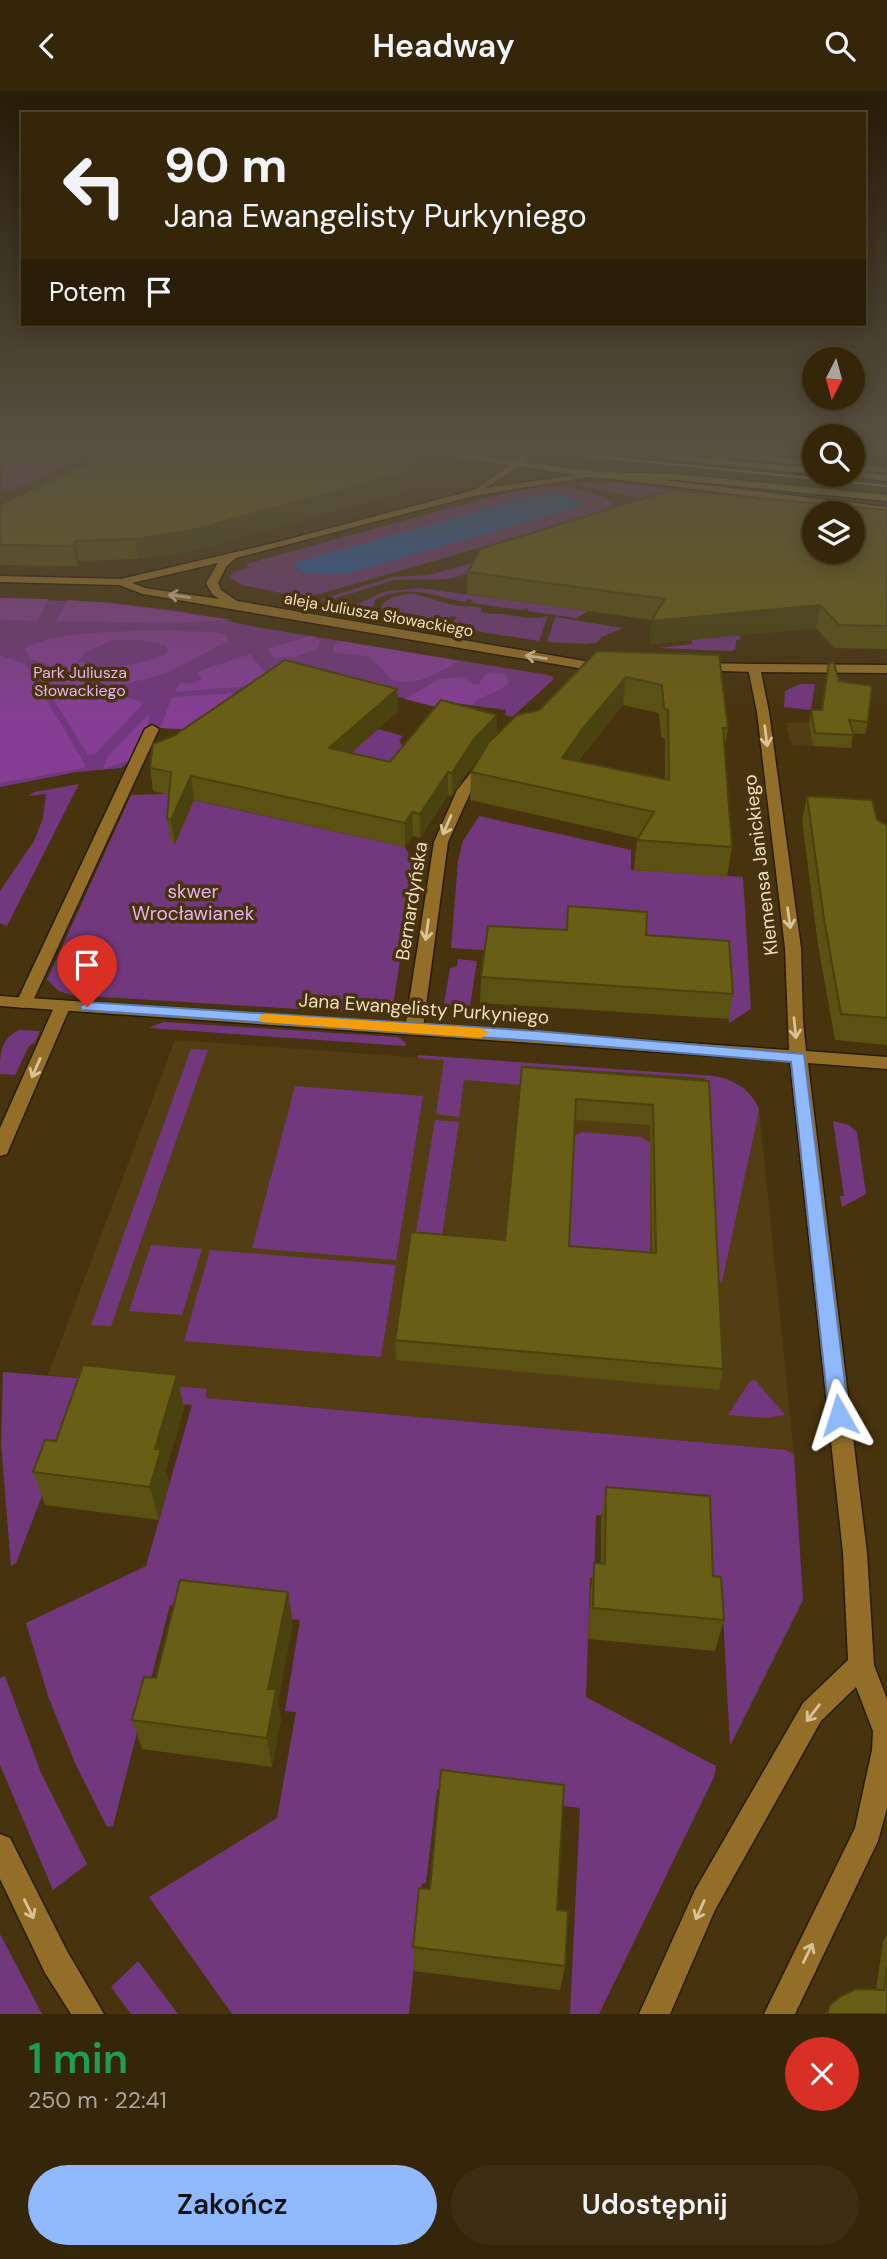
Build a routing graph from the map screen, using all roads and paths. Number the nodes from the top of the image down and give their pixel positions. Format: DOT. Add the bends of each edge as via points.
graph roads {
  1 [pos="302,539"];
  2 [pos="231,558"];
  3 [pos="0,579"];
  4 [pos="121,582"];
  5 [pos="238,605"];
  6 [pos="584,666"];
  7 [pos="623,666"];
  8 [pos="683,667"];
  9 [pos="754,669"];
  10 [pos="887,669"];
  11 [pos="572,679"];
  12 [pos="152,729"];
  13 [pos="492,756"];
  14 [pos="0,1001"];
  15 [pos="24,1003"];
  16 [pos="63,1005"];
  17 [pos="414,1028"];
  18 [pos="798,1058"];
  19 [pos="887,1063"];
  20 [pos="0,1149"];
  21 [pos="861,1665"];
  22 [pos="0,1848"];
  23 [pos="89,2014"];
  24 [pos="654,2014"];
  25 [pos="779,2014"];
  1 -- 2 [label="street"];
  2 -- 4 [label="street"];
  2 -- 5 [label="street" via="212,583 215,592"];
  3 -- 4 [label="street, aleja Juliusza Słowackiego"];
  5 -- 4 [label="street, aleja Juliusza Słowackiego, one-way" via="144,591"];
  6 -- 5 [label="street, aleja Juliusza Słowackiego, one-way"];
  6 -- 7 [label="street, aleja Juliusza Słowackiego"];
  6 -- 11 [label="street"];
  8 -- 9 [label="street"];
  9 -- 10 [label="street"];
  9 -- 18 [label="street, Klemensa Janickiego, one-way" via="793,948"];
  12 -- 15 [label="street"];
  13 -- 17 [label="street, Bernardyńska, one-way" via="464,790 441,842"];
  14 -- 15 [label="street, Jana Ewangelisty Purkyniego"];
  15 -- 16 [label="street, Jana Ewangelisty Purkyniego"];
  16 -- 17 [label="street, Jana Ewangelisty Purkyniego"];
  16 -- 20 [label="street, one-way"];
  17 -- 18 [label="street, Jana Ewangelisty Purkyniego"];
  18 -- 19 [label="street, Jana Ewangelisty Purkyniego"];
  18 -- 21 [label="street, Klemensa Janickiego" via="855,1553"];
  21 -- 24 [label="street, one-way" via="812,1712 705,1900"];
  25 -- 21 [label="street, Klemensa Janickiego, one-way" via="868,1831 880,1784 886,1731"];
  22 -- 23 [label="street, one-way" via="56,1962"];
}
